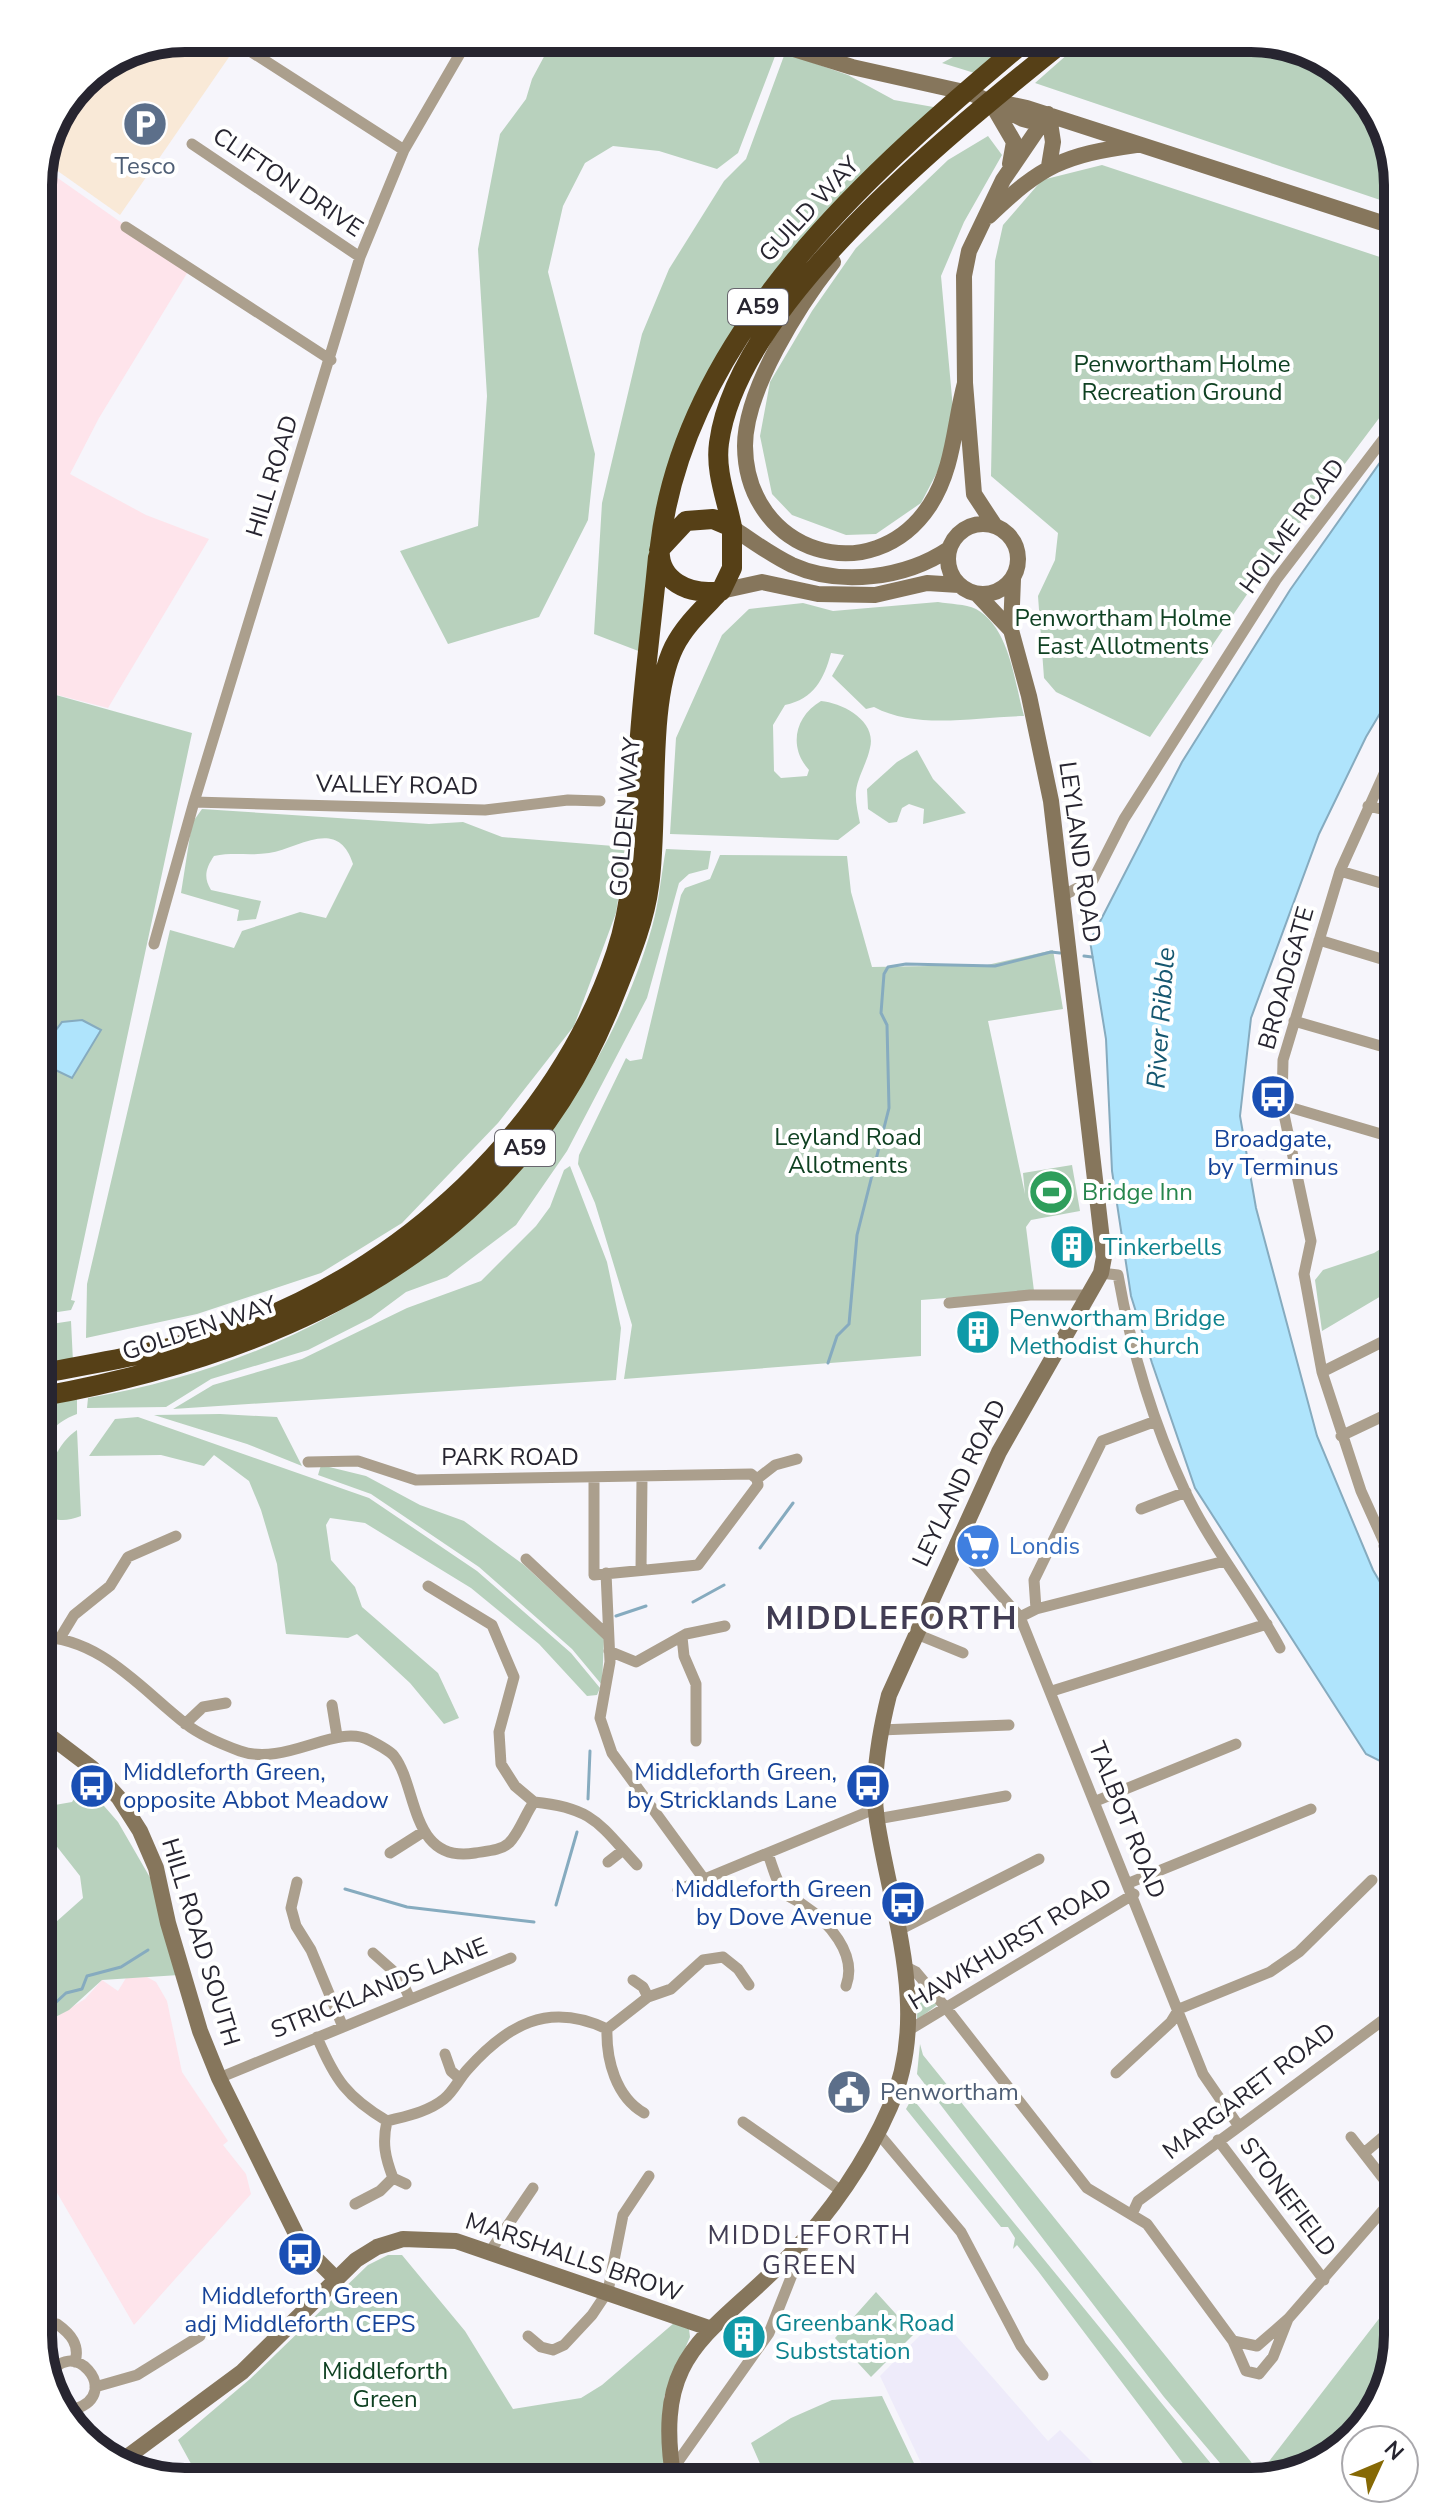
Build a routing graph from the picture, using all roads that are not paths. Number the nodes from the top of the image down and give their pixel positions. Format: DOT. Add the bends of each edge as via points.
graph roads {
  1 [pos="252,52"];
  2 [pos="461,52"];
  3 [pos="803,52"];
  4 [pos="1012,52"];
  5 [pos="1050,52"];
  6 [pos="989,100"];
  7 [pos="1046,121"];
  8 [pos="192,144"];
  9 [pos="1141,144"];
  10 [pos="404,150"];
  11 [pos="1049,166"];
  12 [pos="1003,180"];
  13 [pos="876,207"];
  14 [pos="1384,223"];
  15 [pos="980,226"];
  16 [pos="126,227"];
  17 [pos="360,257"];
  18 [pos="331,360"];
  19 [pos="965,383"];
  20 [pos="1384,438"];
  21 [pos="974,494"];
  22 [pos="995,526"];
  23 [pos="733,528"];
  24 [pos="953,542"];
  25 [pos="659,553"];
  26 [pos="1013,579"];
  27 [pos="959,585"];
  28 [pos="721,591"];
  29 [pos="977,594"];
  30 [pos="1011,630"];
  31 [pos="1384,772"];
  32 [pos="600,801"];
  33 [pos="194,802"];
  34 [pos="1368,806"];
  35 [pos="1384,810"];
  36 [pos="1340,871"];
  37 [pos="1384,884"];
  38 [pos="1064,895"];
  39 [pos="1319,940"];
  40 [pos="154,944"];
  41 [pos="1384,960"];
  42 [pos="1294,1021"];
  43 [pos="1384,1047"];
  44 [pos="1282,1105"];
  45 [pos="1384,1135"];
  46 [pos="1101,1273"];
  47 [pos="1087,1295"];
  48 [pos="949,1303"];
  49 [pos="1384,1341"];
  50 [pos="52,1371"];
  51 [pos="1322,1372"];
  52 [pos="52,1394"];
  53 [pos="1384,1416"];
  54 [pos="1156,1421"];
  55 [pos="1341,1436"];
  56 [pos="797,1459"];
  57 [pos="308,1462"];
  58 [pos="642,1478"];
  59 [pos="594,1479"];
  60 [pos="757,1479"];
  61 [pos="1186,1492"];
  62 [pos="1141,1509"];
  63 [pos="176,1536"];
  64 [pos="955,1543"];
  65 [pos="1384,1546"];
  66 [pos="526,1559"];
  67 [pos="1225,1561"];
  68 [pos="641,1570"];
  69 [pos="606,1573"];
  70 [pos="428,1586"];
  71 [pos="1036,1609"];
  72 [pos="1020,1617"];
  73 [pos="1267,1624"];
  74 [pos="725,1626"];
  75 [pos="914,1633"];
  76 [pos="607,1635"];
  77 [pos="682,1637"];
  78 [pos="52,1638"];
  79 [pos="60,1638"];
  80 [pos="1280,1648"];
  81 [pos="609,1651"];
  82 [pos="963,1653"];
  83 [pos="1052,1691"];
  84 [pos="226,1703"];
  85 [pos="332,1705"];
  86 [pos="185,1724"];
  87 [pos="1009,1725"];
  88 [pos="880,1730"];
  89 [pos="337,1736"];
  90 [pos="52,1738"];
  91 [pos="696,1741"];
  92 [pos="1236,1744"];
  93 [pos="1006,1796"];
  94 [pos="1096,1801"];
  95 [pos="534,1802"];
  96 [pos="1311,1809"];
  97 [pos="877,1813"];
  98 [pos="423,1832"];
  99 [pos="622,1851"];
  100 [pos="390,1853"];
  101 [pos="768,1854"];
  102 [pos="1039,1859"];
  103 [pos="608,1862"];
  104 [pos="637,1865"];
  105 [pos="704,1879"];
  106 [pos="1372,1880"];
  107 [pos="297,1882"];
  108 [pos="1132,1888"];
  109 [pos="678,1890"];
  110 [pos="899,1930"];
  111 [pos="373,1953"];
  112 [pos="511,1958"];
  113 [pos="906,1967"];
  114 [pos="633,1980"];
  115 [pos="749,1985"];
  116 [pos="846,1986"];
  117 [pos="648,1997"];
  118 [pos="410,1999"];
  119 [pos="947,2009"];
  120 [pos="1179,2009"];
  121 [pos="1384,2020"];
  122 [pos="343,2027"];
  123 [pos="607,2029"];
  124 [pos="909,2030"];
  125 [pos="317,2037"];
  126 [pos="445,2054"];
  127 [pos="1116,2073"];
  128 [pos="219,2078"];
  129 [pos="459,2078"];
  130 [pos="644,2113"];
  131 [pos="387,2121"];
  132 [pos="743,2122"];
  133 [pos="1238,2125"];
  134 [pos="878,2133"];
  135 [pos="1351,2137"];
  136 [pos="1383,2137"];
  137 [pos="1218,2140"];
  138 [pos="1364,2153"];
  139 [pos="649,2176"];
  140 [pos="393,2178"];
  141 [pos="1384,2178"];
  142 [pos="406,2184"];
  143 [pos="533,2188"];
  144 [pos="840,2190"];
  145 [pos="355,2204"];
  146 [pos="1384,2209"];
  147 [pos="1133,2212"];
  148 [pos="806,2238"];
  149 [pos="491,2250"];
  150 [pos="335,2278"];
  151 [pos="1324,2280"];
  152 [pos="608,2291"];
  153 [pos="1288,2319"];
  154 [pos="57,2324"];
  155 [pos="709,2328"];
  156 [pos="200,2336"];
  157 [pos="528,2336"];
  158 [pos="1233,2341"];
  159 [pos="75,2362"];
  160 [pos="57,2367"];
  161 [pos="1043,2375"];
  162 [pos="95,2387"];
  163 [pos="73,2407"];
  164 [pos="131,2456"];
  165 [pos="672,2468"];
  166 [pos="678,2468"];
  1 -- 10 [label="street"];
  2 -- 10 [label="street, HILL ROAD"];
  3 -- 6 [label="main road"];
  4 -- 25 [label="highway, GUILD WAY / A59" via="939,114 811,241 757,308 688,435 663,514"];
  5 -- 13 [label="highway, GUILD WAY / A59"];
  6 -- 7 [label="main road"];
  6 -- 12 [label="main road" via="1011,132 1015,148"];
  7 -- 9 [label="main road"];
  7 -- 11 [label="main road"];
  7 -- 12 [label="main road"];
  8 -- 17 [label="street, CLIFTON DRIVE"];
  9 -- 11 [label="main road" via="1085,152"];
  9 -- 14 [label="main road"];
  10 -- 17 [label="street, HILL ROAD"];
  11 -- 15 [label="main road"];
  12 -- 15 [label="main road"];
  13 -- 19 [label="main road" via="818,281 761,386 745,443 753,496 779,528 806,545 834,552 889,543 917,522 941,483"];
  13 -- 23 [label="highway, GUILD WAY / A59" via="807,276 779,313 732,396 718,459"];
  15 -- 19 [label="main road" via="964,276"];
  16 -- 18 [label="street"];
  17 -- 18 [label="street, HILL ROAD"];
  18 -- 33 [label="street, HILL ROAD"];
  19 -- 21 [label="main road"];
  20 -- 38 [label="street, HOLME ROAD" via="1276,580 1124,819 1093,880"];
  21 -- 22 [label="main road"];
  21 -- 24 [label="main road"];
  22 -- 24 [label="main road" via="979,524"];
  22 -- 26 [label="main road" via="1017,548"];
  23 -- 24 [label="main road" via="795,566 836,575 890,574 927,563"];
  23 -- 25 [label="highway" via="713,519 686,521"];
  23 -- 28 [label="highway, A59" via="732,568"];
  24 -- 27 [label="main road" via="949,568"];
  25 -- 28 [label="highway" via="664,571 683,588"];
  25 -- 50 [label="highway, GOLDEN WAY / A59" via="639,746 632,884 616,953 558,1071 522,1125 403,1241 369,1264 280,1310 179,1346"];
  26 -- 29 [label="main road" via="997,592"];
  26 -- 30 [label="main road, LEYLAND ROAD"];
  27 -- 28 [label="main road" via="927,583 861,595 818,594 762,582"];
  27 -- 29 [label="main road"];
  28 -- 52 [label="highway, GOLDEN WAY / A59" via="683,632 665,670 649,888 628,960 596,1041 536,1135 467,1210 389,1273 299,1322 237,1347"];
  29 -- 30 [label="main road, LEYLAND ROAD"];
  30 -- 38 [label="main road, LEYLAND ROAD" via="1036,726"];
  31 -- 34 [label="street, BROADGATE"];
  32 -- 33 [label="street, VALLEY ROAD" via="485,810"];
  33 -- 40 [label="street, HILL ROAD"];
  34 -- 35 [label="street"];
  34 -- 36 [label="street, BROADGATE"];
  36 -- 37 [label="street"];
  36 -- 39 [label="street, BROADGATE"];
  38 -- 46 [label="main road, LEYLAND ROAD" via="1104,1241"];
  39 -- 41 [label="street"];
  39 -- 42 [label="street, BROADGATE"];
  42 -- 43 [label="street"];
  42 -- 44 [label="street, BROADGATE" via="1283,1060"];
  44 -- 45 [label="street"];
  44 -- 51 [label="street, BROADGATE" via="1311,1241 1304,1274"];
  46 -- 47 [label="main road, LEYLAND ROAD"];
  46 -- 54 [label="street" via="1118,1275"];
  47 -- 48 [label="street"];
  47 -- 64 [label="main road, LEYLAND ROAD" via="1025,1402"];
  49 -- 51 [label="street"];
  51 -- 55 [label="street, BROADGATE"];
  53 -- 55 [label="street"];
  54 -- 61 [label="street"];
  54 -- 71 [label="street" via="1102,1441 1034,1580"];
  55 -- 65 [label="street, BROADGATE"];
  56 -- 60 [label="street" via="775,1465"];
  57 -- 59 [label="street, PARK ROAD" via="358,1461 416,1480"];
  58 -- 59 [label="street"];
  58 -- 60 [label="street" via="751,1474"];
  58 -- 68 [label="street"];
  59 -- 69 [label="street, PARK ROAD" via="594,1575"];
  60 -- 68 [label="street" via="755,1494 698,1565"];
  61 -- 62 [label="street"];
  61 -- 67 [label="street"];
  63 -- 79 [label="street" via="128,1557 110,1586 74,1615"];
  64 -- 72 [label="street, TALBOT ROAD"];
  64 -- 75 [label="main road, LEYLAND ROAD"];
  66 -- 76 [label="street"];
  67 -- 71 [label="street"];
  67 -- 73 [label="street"];
  68 -- 69 [label="street"];
  69 -- 76 [label="street, PARK ROAD"];
  70 -- 95 [label="street" via="492,1625 514,1677 499,1732 501,1764"];
  71 -- 72 [label="street"];
  72 -- 83 [label="street, TALBOT ROAD"];
  73 -- 80 [label="street"];
  73 -- 83 [label="street"];
  74 -- 77 [label="street"];
  75 -- 82 [label="street"];
  75 -- 88 [label="main road, LEYLAND ROAD"];
  76 -- 81 [label="street, PARK ROAD"];
  77 -- 81 [label="street" via="636,1662"];
  77 -- 91 [label="street" via="696,1684"];
  78 -- 79 [label="street"];
  79 -- 86 [label="street" via="123,1668"];
  81 -- 105 [label="street, PARK ROAD" via="600,1718 612,1753"];
  83 -- 94 [label="street, TALBOT ROAD"];
  84 -- 86 [label="street" via="203,1707"];
  85 -- 89 [label="street"];
  86 -- 89 [label="street" via="244,1753 290,1753"];
  87 -- 88 [label="street"];
  88 -- 97 [label="main road, LEYLAND ROAD"];
  89 -- 98 [label="street" via="365,1738 393,1754"];
  90 -- 128 [label="main road, HILL ROAD SOUTH" via="92,1768 140,1831"];
  92 -- 94 [label="street"];
  93 -- 97 [label="street"];
  94 -- 108 [label="street, TALBOT ROAD"];
  95 -- 98 [label="street" via="517,1833 501,1848 456,1852"];
  95 -- 99 [label="street" via="595,1818"];
  96 -- 108 [label="street, HAWKHURST ROAD"];
  97 -- 101 [label="street"];
  97 -- 110 [label="main road, LEYLAND ROAD"];
  98 -- 100 [label="street"];
  99 -- 103 [label="street"];
  99 -- 104 [label="street"];
  101 -- 105 [label="street"];
  101 -- 116 [label="street" via="787,1895 822,1919 841,1944 851,1974"];
  102 -- 110 [label="street"];
  105 -- 109 [label="street"];
  106 -- 120 [label="street" via="1270,1972"];
  107 -- 122 [label="street" via="291,1908 296,1926"];
  108 -- 119 [label="street, HAWKHURST ROAD"];
  108 -- 120 [label="street, TALBOT ROAD"];
  110 -- 113 [label="main road, LEYLAND ROAD"];
  111 -- 118 [label="street" via="400,1977"];
  112 -- 118 [label="street, STRICKLANDS LANE"];
  113 -- 119 [label="street"];
  113 -- 124 [label="main road, LEYLAND ROAD"];
  114 -- 117 [label="street"];
  115 -- 117 [label="street" via="723,1957 703,1960 671,1989"];
  117 -- 123 [label="street"];
  118 -- 122 [label="street, STRICKLANDS LANE"];
  119 -- 124 [label="street, HAWKHURST ROAD"];
  119 -- 147 [label="street" via="1087,2188"];
  120 -- 127 [label="street"];
  120 -- 133 [label="street, TALBOT ROAD" via="1203,2074"];
  121 -- 133 [label="street, MARGARET ROAD"];
  122 -- 125 [label="street, STRICKLANDS LANE"];
  123 -- 129 [label="street" via="573,2017 534,2018 506,2033"];
  123 -- 130 [label="street" via="613,2073 629,2104"];
  124 -- 134 [label="main road, LEYLAND ROAD" via="900,2080"];
  125 -- 128 [label="street, STRICKLANDS LANE"];
  125 -- 131 [label="street" via="333,2075 356,2102"];
  126 -- 129 [label="street"];
  128 -- 150 [label="main road, HILL ROAD SOUTH" via="301,2244"];
  129 -- 131 [label="street" via="446,2098"];
  131 -- 140 [label="street" via="383,2142"];
  132 -- 144 [label="street"];
  133 -- 137 [label="street, MARGARET ROAD"];
  134 -- 144 [label="main road, LEYLAND ROAD"];
  134 -- 161 [label="street" via="961,2232 1021,2346"];
  135 -- 138 [label="street"];
  136 -- 138 [label="street"];
  137 -- 147 [label="street, MARGARET ROAD" via="1138,2201"];
  137 -- 151 [label="street, STONEFIELD"];
  138 -- 141 [label="street"];
  139 -- 152 [label="street" via="623,2215"];
  140 -- 142 [label="street"];
  140 -- 145 [label="street"];
  143 -- 149 [label="street"];
  144 -- 148 [label="main road, LEYLAND ROAD"];
  146 -- 151 [label="street"];
  147 -- 158 [label="street"];
  148 -- 155 [label="main road, LEYLAND ROAD"];
  148 -- 166 [label="street" via="769,2333"];
  149 -- 150 [label="main road, MARSHALLS BROW" via="436,2238 403,2239 377,2247"];
  149 -- 152 [label="main road, MARSHALLS BROW"];
  150 -- 164 [label="main road, MARSHALLS BROW" via="242,2372"];
  151 -- 153 [label="street"];
  152 -- 155 [label="main road, MARSHALLS BROW"];
  152 -- 157 [label="street" via="564,2345 553,2350"];
  153 -- 158 [label="street" via="1257,2346"];
  153 -- 158 [label="street" via="1273,2357 1259,2374 1246,2371"];
  154 -- 159 [label="street" via="74,2341"];
  155 -- 165 [label="main road, LEYLAND ROAD" via="689,2352 670,2397"];
  156 -- 162 [label="street" via="137,2375"];
  159 -- 160 [label="street"];
  159 -- 162 [label="street" via="92,2374"];
  162 -- 163 [label="street" via="89,2402"];
}
